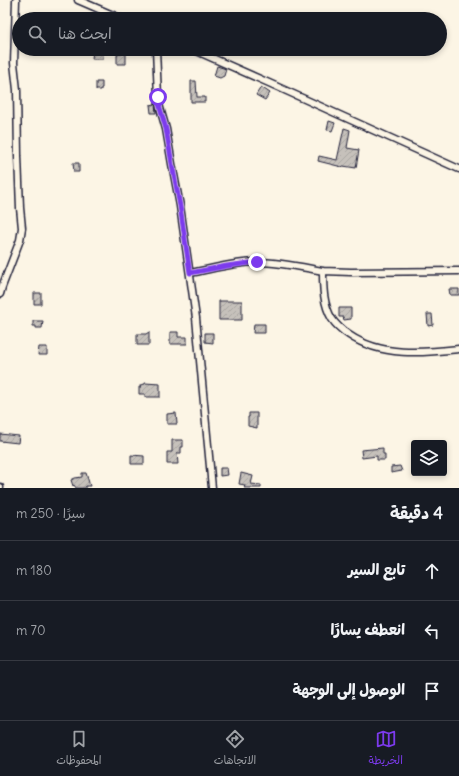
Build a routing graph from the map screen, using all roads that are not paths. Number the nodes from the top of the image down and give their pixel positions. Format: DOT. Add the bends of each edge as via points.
graph roads {
  1 [pos="16,0"];
  2 [pos="78,0"];
  3 [pos="16,12"];
  4 [pos="106,12"];
  5 [pos="14,56"];
  6 [pos="156,56"];
  7 [pos="208,56"];
  8 [pos="459,169"];
  9 [pos="323,271"];
  10 [pos="459,271"];
  11 [pos="190,273"];
  12 [pos="0,294"];
  13 [pos="459,349"];
  14 [pos="212,488"];
  1 -- 3 [label="street"];
  2 -- 4 [label="street"];
  5 -- 12 [label="street" via="22,228"];
  6 -- 11 [label="street" via="160,108 180,206"];
  7 -- 8 [label="street"];
  9 -- 10 [label="street"];
  9 -- 11 [label="street" via="257,262"];
  9 -- 13 [label="street" via="323,290 332,319 342,331 358,342 387,350 415,352"];
  11 -- 14 [label="street"];
}
